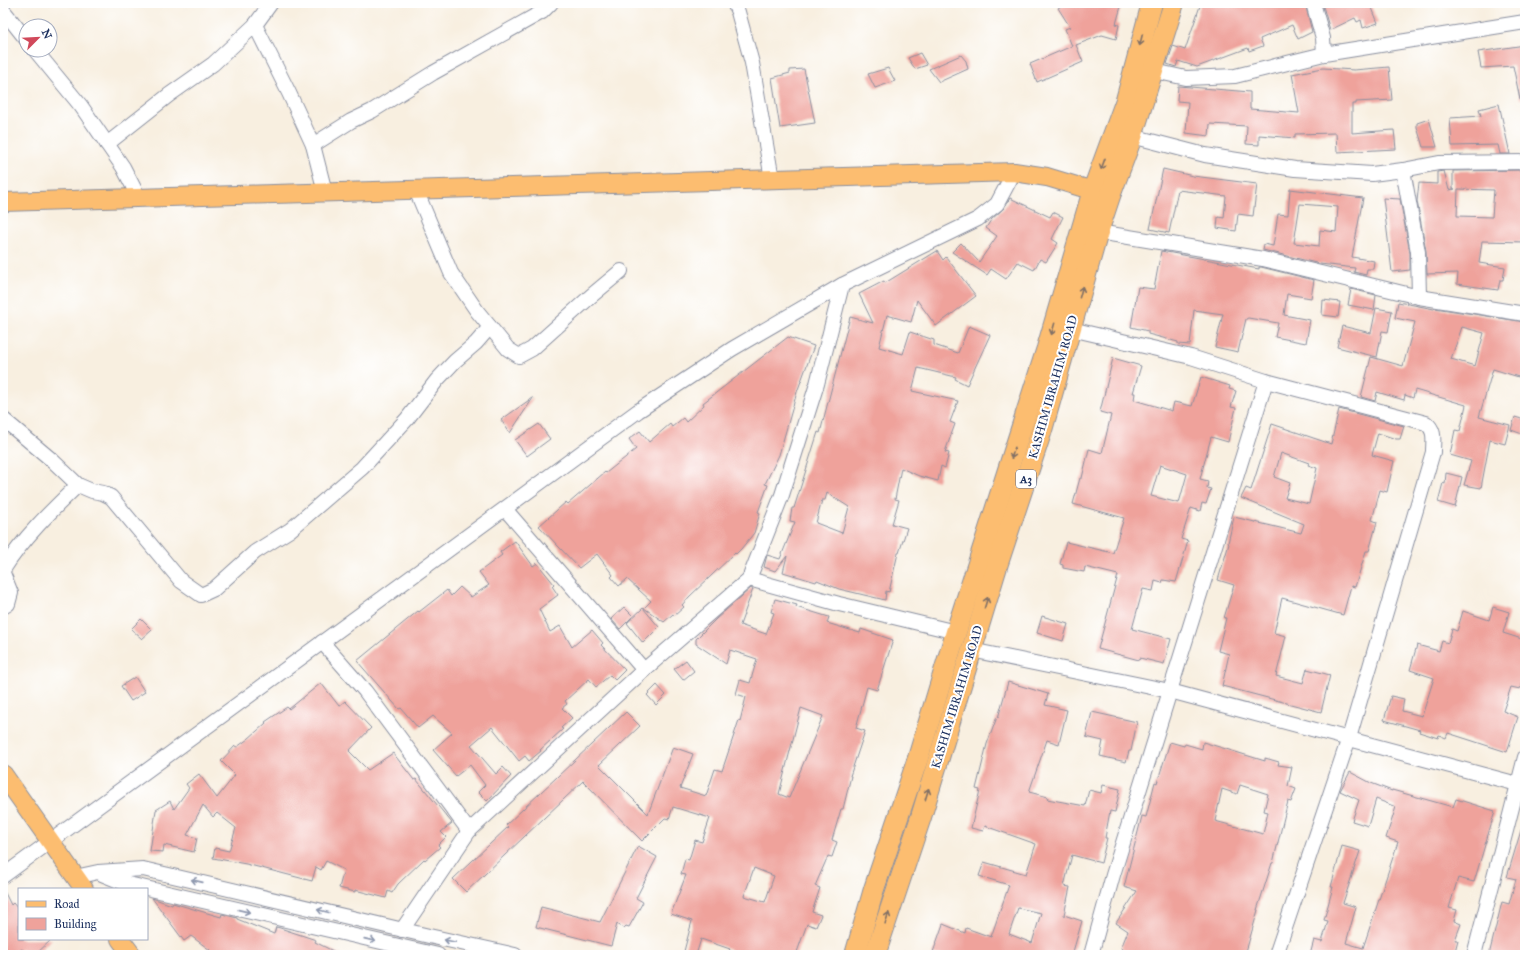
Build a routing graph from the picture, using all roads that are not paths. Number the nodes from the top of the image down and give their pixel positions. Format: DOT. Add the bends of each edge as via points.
graph roads {
  1 [pos="271,3"];
  2 [pos="551,3"];
  3 [pos="734,3"];
  4 [pos="1152,3"];
  5 [pos="1174,3"];
  6 [pos="1313,3"];
  7 [pos="3,10"];
  8 [pos="1525,22"];
  9 [pos="255,25"];
  10 [pos="18,29"];
  11 [pos="1324,54"];
  12 [pos="42,58"];
  13 [pos="1154,71"];
  14 [pos="1124,134"];
  15 [pos="107,144"];
  16 [pos="313,144"];
  17 [pos="1525,162"];
  18 [pos="1403,170"];
  19 [pos="1014,172"];
  20 [pos="772,179"];
  21 [pos="416,190"];
  22 [pos="325,192"];
  23 [pos="1101,193"];
  24 [pos="139,198"];
  25 [pos="3,202"];
  26 [pos="1098,232"];
  27 [pos="621,271"];
  28 [pos="842,285"];
  29 [pos="1419,296"];
  30 [pos="1525,314"];
  31 [pos="490,327"];
  32 [pos="1071,329"];
  33 [pos="1266,381"];
  34 [pos="3,419"];
  35 [pos="78,486"];
  36 [pos="505,509"];
  37 [pos="3,571"];
  38 [pos="749,579"];
  39 [pos="3,607"];
  40 [pos="956,632"];
  41 [pos="322,642"];
  42 [pos="971,650"];
  43 [pos="644,670"];
  44 [pos="1170,691"];
  45 [pos="1349,738"];
  46 [pos="1525,757"];
  47 [pos="3,774"];
  48 [pos="1521,785"];
  49 [pos="469,831"];
  50 [pos="50,841"];
  51 [pos="98,872"];
  52 [pos="3,876"];
  53 [pos="80,883"];
  54 [pos="145,888"];
  55 [pos="148,889"];
  56 [pos="402,930"];
  57 [pos="121,940"];
  58 [pos="421,953"];
  59 [pos="132,955"];
  60 [pos="438,955"];
  61 [pos="515,955"];
  62 [pos="855,955"];
  63 [pos="875,955"];
  64 [pos="1091,955"];
  65 [pos="1276,955"];
  66 [pos="1474,955"];
  1 -- 9 [label="street"];
  2 -- 16 [label="street" via="542,12"];
  3 -- 20 [label="street" via="752,63"];
  4 -- 14 [label="highway, KASHIM IBRAHIM ROAD / A3, one-way" via="1126,100"];
  5 -- 13 [label="highway, KASHIM IBRAHIM ROAD / A3"];
  6 -- 11 [label="street" via="1324,38"];
  7 -- 10 [label="street"];
  8 -- 11 [label="street"];
  9 -- 15 [label="street" via="213,64"];
  9 -- 16 [label="street"];
  11 -- 13 [label="street" via="1236,76 1186,78"];
  12 -- 15 [label="street" via="81,106"];
  13 -- 14 [label="highway, KASHIM IBRAHIM ROAD / A3"];
  14 -- 18 [label="street" via="1205,155 1295,169 1372,174"];
  14 -- 23 [label="highway, KASHIM IBRAHIM ROAD / A3"];
  15 -- 24 [label="street" via="123,166"];
  16 -- 22 [label="street"];
  17 -- 18 [label="street" via="1438,163"];
  18 -- 29 [label="street" via="1418,252"];
  19 -- 20 [label="main road"];
  19 -- 23 [label="main road" via="1047,177"];
  19 -- 28 [label="street" via="997,204 978,219"];
  20 -- 21 [label="main road"];
  21 -- 22 [label="main road"];
  21 -- 31 [label="street" via="451,273"];
  22 -- 24 [label="main road"];
  23 -- 26 [label="highway, KASHIM IBRAHIM ROAD / A3"];
  23 -- 40 [label="highway, KASHIM IBRAHIM ROAD / A3, one-way" via="1047,348"];
  24 -- 25 [label="main road"];
  26 -- 29 [label="street" via="1262,259"];
  32 -- 26 [label="highway, KASHIM IBRAHIM ROAD / A3, one-way"];
  27 -- 31 [label="street" via="532,349 519,356 508,349"];
  28 -- 36 [label="street" via="732,349 638,411"];
  28 -- 38 [label="street" via="817,384 782,495"];
  29 -- 30 [label="street"];
  31 -- 35 [label="street" via="436,380 407,419 362,468 290,530 255,552 207,593 201,595 182,581 111,497"];
  32 -- 33 [label="street" via="1191,357"];
  42 -- 32 [label="highway, KASHIM IBRAHIM ROAD / A3, one-way" via="1042,430"];
  33 -- 44 [label="street"];
  33 -- 45 [label="street" via="1426,423 1432,428 1434,436 1433,452"];
  34 -- 35 [label="street"];
  35 -- 37 [label="street" via="48,513"];
  36 -- 41 [label="street"];
  36 -- 43 [label="street"];
  37 -- 39 [label="street" via="11,593 8,604"];
  38 -- 40 [label="street"];
  38 -- 43 [label="street"];
  40 -- 62 [label="highway, KASHIM IBRAHIM ROAD / A3"];
  41 -- 49 [label="street" via="365,691"];
  41 -- 50 [label="street"];
  42 -- 44 [label="street"];
  63 -- 42 [label="highway, KASHIM IBRAHIM ROAD / A3, one-way" via="921,817"];
  43 -- 49 [label="street"];
  44 -- 45 [label="street"];
  44 -- 64 [label="street"];
  45 -- 48 [label="street"];
  45 -- 65 [label="street"];
  46 -- 48 [label="street"];
  47 -- 50 [label="main road"];
  48 -- 66 [label="street"];
  49 -- 56 [label="street"];
  50 -- 52 [label="street"];
  50 -- 53 [label="main road"];
  51 -- 53 [label="street"];
  51 -- 54 [label="street, one-way" via="124,883"];
  56 -- 51 [label="street, one-way" via="143,869"];
  55 -- 58 [label="street, one-way"];
  61 -- 56 [label="street, one-way"];
  57 -- 59 [label="main road"];
  58 -- 60 [label="street"];
}
